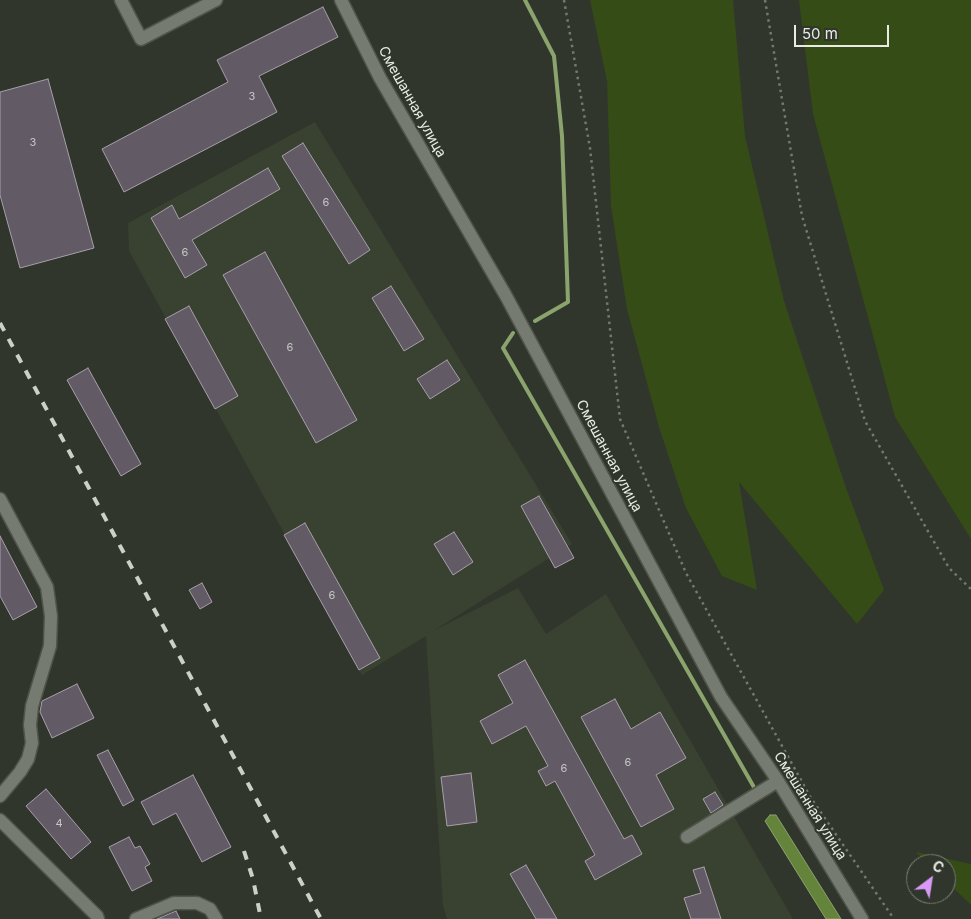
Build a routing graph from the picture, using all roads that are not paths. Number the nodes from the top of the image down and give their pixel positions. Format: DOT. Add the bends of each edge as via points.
graph roads {
  1 [pos="121,0"];
  2 [pos="216,0"];
  3 [pos="341,0"];
  4 [pos="0,499"];
  5 [pos="778,782"];
  6 [pos="0,796"];
  7 [pos="0,820"];
  8 [pos="687,837"];
  9 [pos="98,919"];
  10 [pos="136,919"];
  11 [pos="216,919"];
  12 [pos="862,919"];
  1 -- 2 [label="street" via="141,39"];
  3 -- 5 [label="street, Смешанная улица" via="380,78 506,296 721,697"];
  4 -- 6 [label="street" via="47,588 51,616 50,646 32,706 32,743 28,759"];
  5 -- 8 [label="street"];
  5 -- 12 [label="street, Смешанная улица"];
  7 -- 9 [label="street"];
  10 -- 11 [label="street" via="174,903 196,902 210,910"];
}
